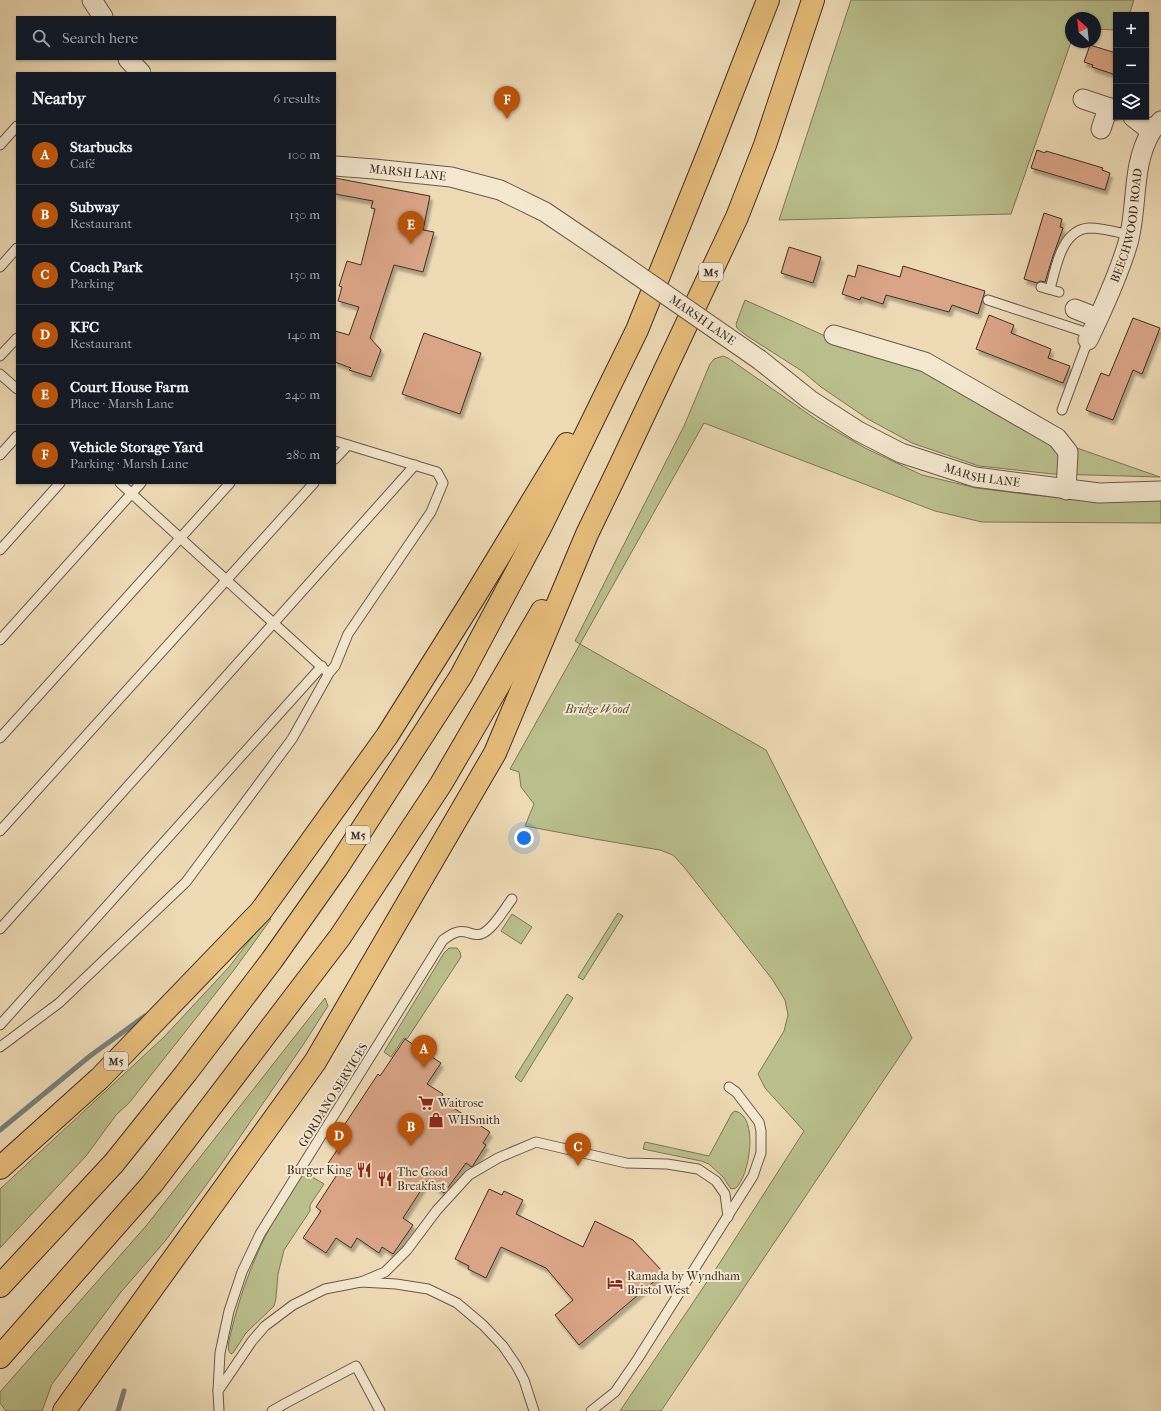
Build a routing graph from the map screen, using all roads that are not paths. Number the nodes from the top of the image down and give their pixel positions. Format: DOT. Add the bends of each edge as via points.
graph roads {
  1 [pos="92,0"];
  2 [pos="768,0"];
  3 [pos="813,0"];
  4 [pos="102,16"];
  5 [pos="129,60"];
  6 [pos="140,72"];
  7 [pos="1083,100"];
  8 [pos="1112,109"];
  9 [pos="1141,120"];
  10 [pos="1156,126"];
  11 [pos="16,127"];
  12 [pos="1102,129"];
  13 [pos="0,145"];
  14 [pos="336,166"];
  15 [pos="1130,235"];
  16 [pos="16,249"];
  17 [pos="0,267"];
  18 [pos="1050,289"];
  19 [pos="988,300"];
  20 [pos="1075,309"];
  21 [pos="637,330"];
  22 [pos="1092,331"];
  23 [pos="834,335"];
  24 [pos="16,339"];
  25 [pos="0,356"];
  26 [pos="0,374"];
  27 [pos="16,388"];
  28 [pos="1062,410"];
  29 [pos="16,437"];
  30 [pos="336,441"];
  31 [pos="348,445"];
  32 [pos="0,455"];
  33 [pos="336,459"];
  34 [pos="415,465"];
  35 [pos="59,484"];
  36 [pos="121,484"];
  37 [pos="140,484"];
  38 [pos="229,484"];
  39 [pos="313,484"];
  40 [pos="1066,490"];
  41 [pos="1161,491"];
  42 [pos="132,493"];
  43 [pos="587,534"];
  44 [pos="181,538"];
  45 [pos="0,550"];
  46 [pos="226,580"];
  47 [pos="274,622"];
  48 [pos="0,640"];
  49 [pos="322,666"];
  50 [pos="329,673"];
  51 [pos="0,738"];
  52 [pos="0,831"];
  53 [pos="512,899"];
  54 [pos="0,929"];
  55 [pos="0,1025"];
  56 [pos="0,1047"];
  57 [pos="729,1087"];
  58 [pos="0,1168"];
  59 [pos="728,1217"];
  60 [pos="361,1282"];
  61 [pos="0,1286"];
  62 [pos="0,1358"];
  63 [pos="218,1391"];
  64 [pos="614,1392"];
  65 [pos="286,1403"];
  66 [pos="64,1411"];
  67 [pos="219,1411"];
  68 [pos="272,1411"];
  69 [pos="290,1411"];
  70 [pos="380,1411"];
  71 [pos="534,1411"];
  72 [pos="591,1411"];
  73 [pos="603,1411"];
  1 -- 4 [label="street"];
  2 -- 21 [label="highway, M5"];
  3 -- 43 [label="highway, M5" via="765,145 737,217"];
  5 -- 6 [label="street"];
  7 -- 8 [label="street"];
  8 -- 12 [label="street"];
  9 -- 10 [label="street, BEECHWOOD ROAD"];
  10 -- 15 [label="street, BEECHWOOD ROAD" via="1141,152"];
  11 -- 13 [label="lane"];
  14 -- 40 [label="street, MARSH LANE, bridge" via="451,177 500,190 545,212 760,360 810,400 858,431 901,453 975,477"];
  15 -- 18 [label="lane" via="1088,228 1071,235 1061,252"];
  15 -- 22 [label="street, BEECHWOOD ROAD"];
  16 -- 17 [label="lane"];
  19 -- 22 [label="lane"];
  20 -- 22 [label="street"];
  21 -- 58 [label="highway, M5" via="387,736 261,911 100,1078"];
  21 -- 61 [label="highway, M5" via="542,524 461,676 337,868 186,1074 114,1163"];
  22 -- 28 [label="lane"];
  23 -- 40 [label="street" via="925,362 1057,438 1068,452"];
  24 -- 25 [label="lane"];
  26 -- 27 [label="lane"];
  29 -- 32 [label="lane"];
  30 -- 31 [label="lane"];
  31 -- 33 [label="lane"];
  31 -- 34 [label="lane"];
  34 -- 47 [label="lane"];
  34 -- 50 [label="lane" via="437,472 443,483 431,512 348,634 335,666"];
  35 -- 45 [label="lane"];
  36 -- 42 [label="lane"];
  37 -- 42 [label="lane"];
  38 -- 44 [label="lane"];
  39 -- 46 [label="lane"];
  40 -- 41 [label="street, MARSH LANE" via="1099,493"];
  42 -- 44 [label="lane"];
  42 -- 48 [label="lane"];
  43 -- 62 [label="highway, M5" via="441,784 340,938 152,1184"];
  43 -- 66 [label="highway, M5" via="495,753 315,1062"];
  44 -- 46 [label="lane"];
  44 -- 51 [label="lane"];
  46 -- 47 [label="lane"];
  46 -- 52 [label="lane"];
  47 -- 49 [label="lane"];
  47 -- 54 [label="lane"];
  49 -- 50 [label="lane"];
  49 -- 55 [label="lane"];
  50 -- 56 [label="lane" via="292,739 186,882 59,1003"];
  53 -- 63 [label="lane, GORDANO SERVICES" via="483,934 452,933 443,940 260,1234 242,1272 229,1311 220,1353"];
  57 -- 59 [label="lane" via="736,1092 759,1122 761,1153 753,1176"];
  59 -- 60 [label="lane" via="725,1194 716,1181 698,1169 626,1162 536,1142 498,1158 469,1175 437,1210 407,1250 385,1272"];
  59 -- 64 [label="lane"];
  60 -- 63 [label="lane" via="325,1289 293,1305 270,1322 252,1341"];
  60 -- 71 [label="lane" via="428,1289 458,1303 484,1325 503,1346 524,1380"];
  63 -- 67 [label="lane, GORDANO SERVICES"];
  64 -- 72 [label="lane"];
  64 -- 73 [label="lane"];
  65 -- 68 [label="lane"];
  65 -- 69 [label="lane"];
  65 -- 70 [label="lane" via="356,1366"];
}
